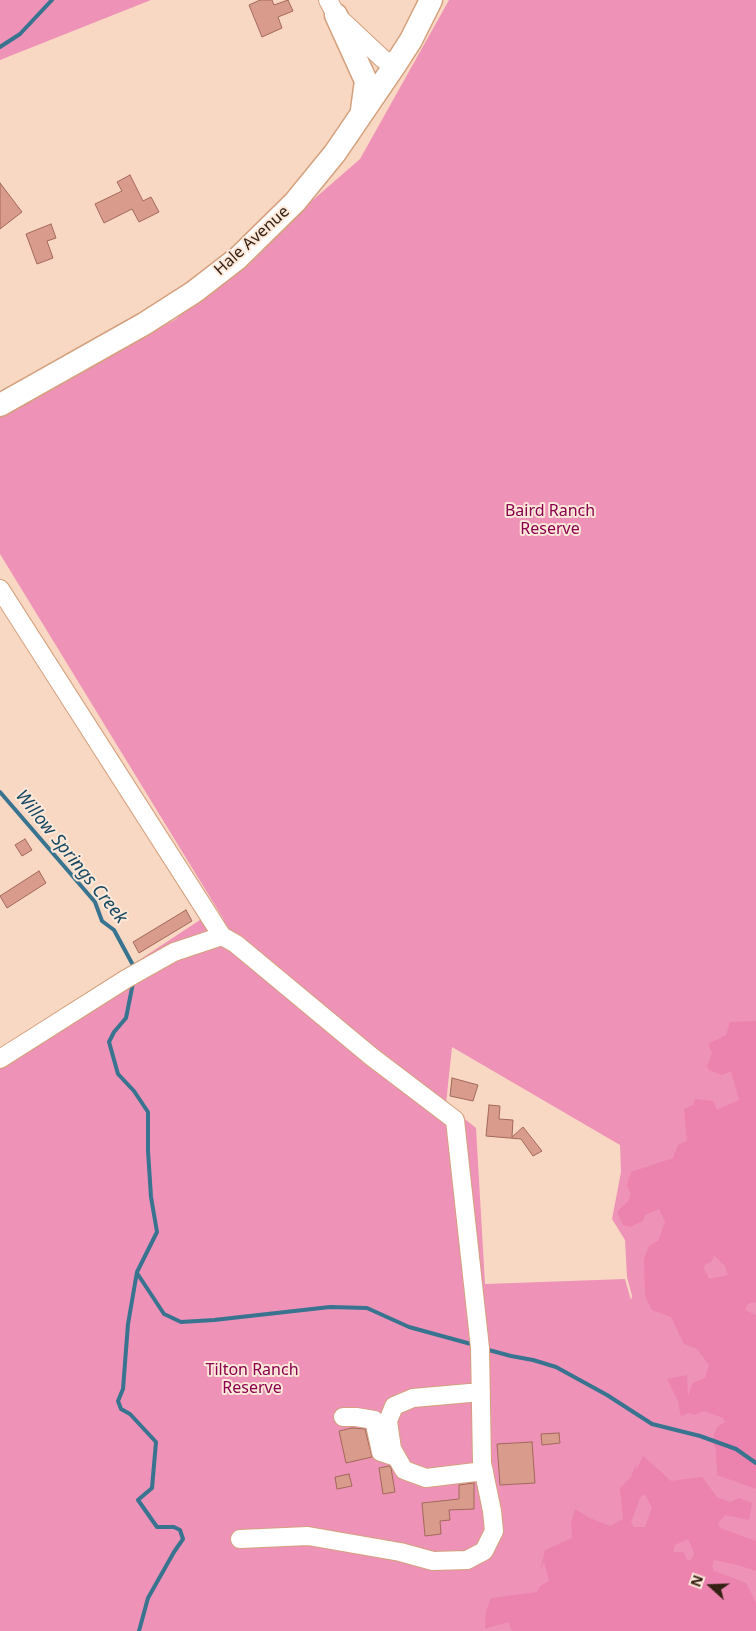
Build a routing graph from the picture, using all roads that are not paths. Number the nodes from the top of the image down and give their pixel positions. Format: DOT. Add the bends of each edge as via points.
graph roads {
  1 [pos="431,0"];
  2 [pos="332,7"];
  3 [pos="395,65"];
  4 [pos="362,113"];
  5 [pos="0,405"];
  6 [pos="0,590"];
  7 [pos="222,936"];
  8 [pos="0,1059"];
  9 [pos="481,1392"];
  10 [pos="343,1417"];
  11 [pos="396,1456"];
  12 [pos="484,1471"];
  13 [pos="240,1539"];
  1 -- 3 [label="main road, Hale Avenue"];
  2 -- 3 [label="street" via="383,59"];
  2 -- 4 [label="main road" via="366,81"];
  3 -- 4 [label="main road, Hale Avenue"];
  4 -- 5 [label="main road, Hale Avenue" via="335,153 294,202 238,258 194,292 144,324"];
  6 -- 7 [label="street"];
  7 -- 8 [label="street" via="174,952"];
  7 -- 9 [label="street" via="455,1120 480,1348"];
  9 -- 11 [label="street" via="413,1398 394,1406 388,1420"];
  9 -- 12 [label="street"];
  10 -- 11 [label="street" via="374,1420 381,1452"];
  11 -- 12 [label="street" via="404,1470 426,1478"];
  12 -- 13 [label="street" via="494,1531 484,1550 467,1560 433,1561 308,1536"];
}
